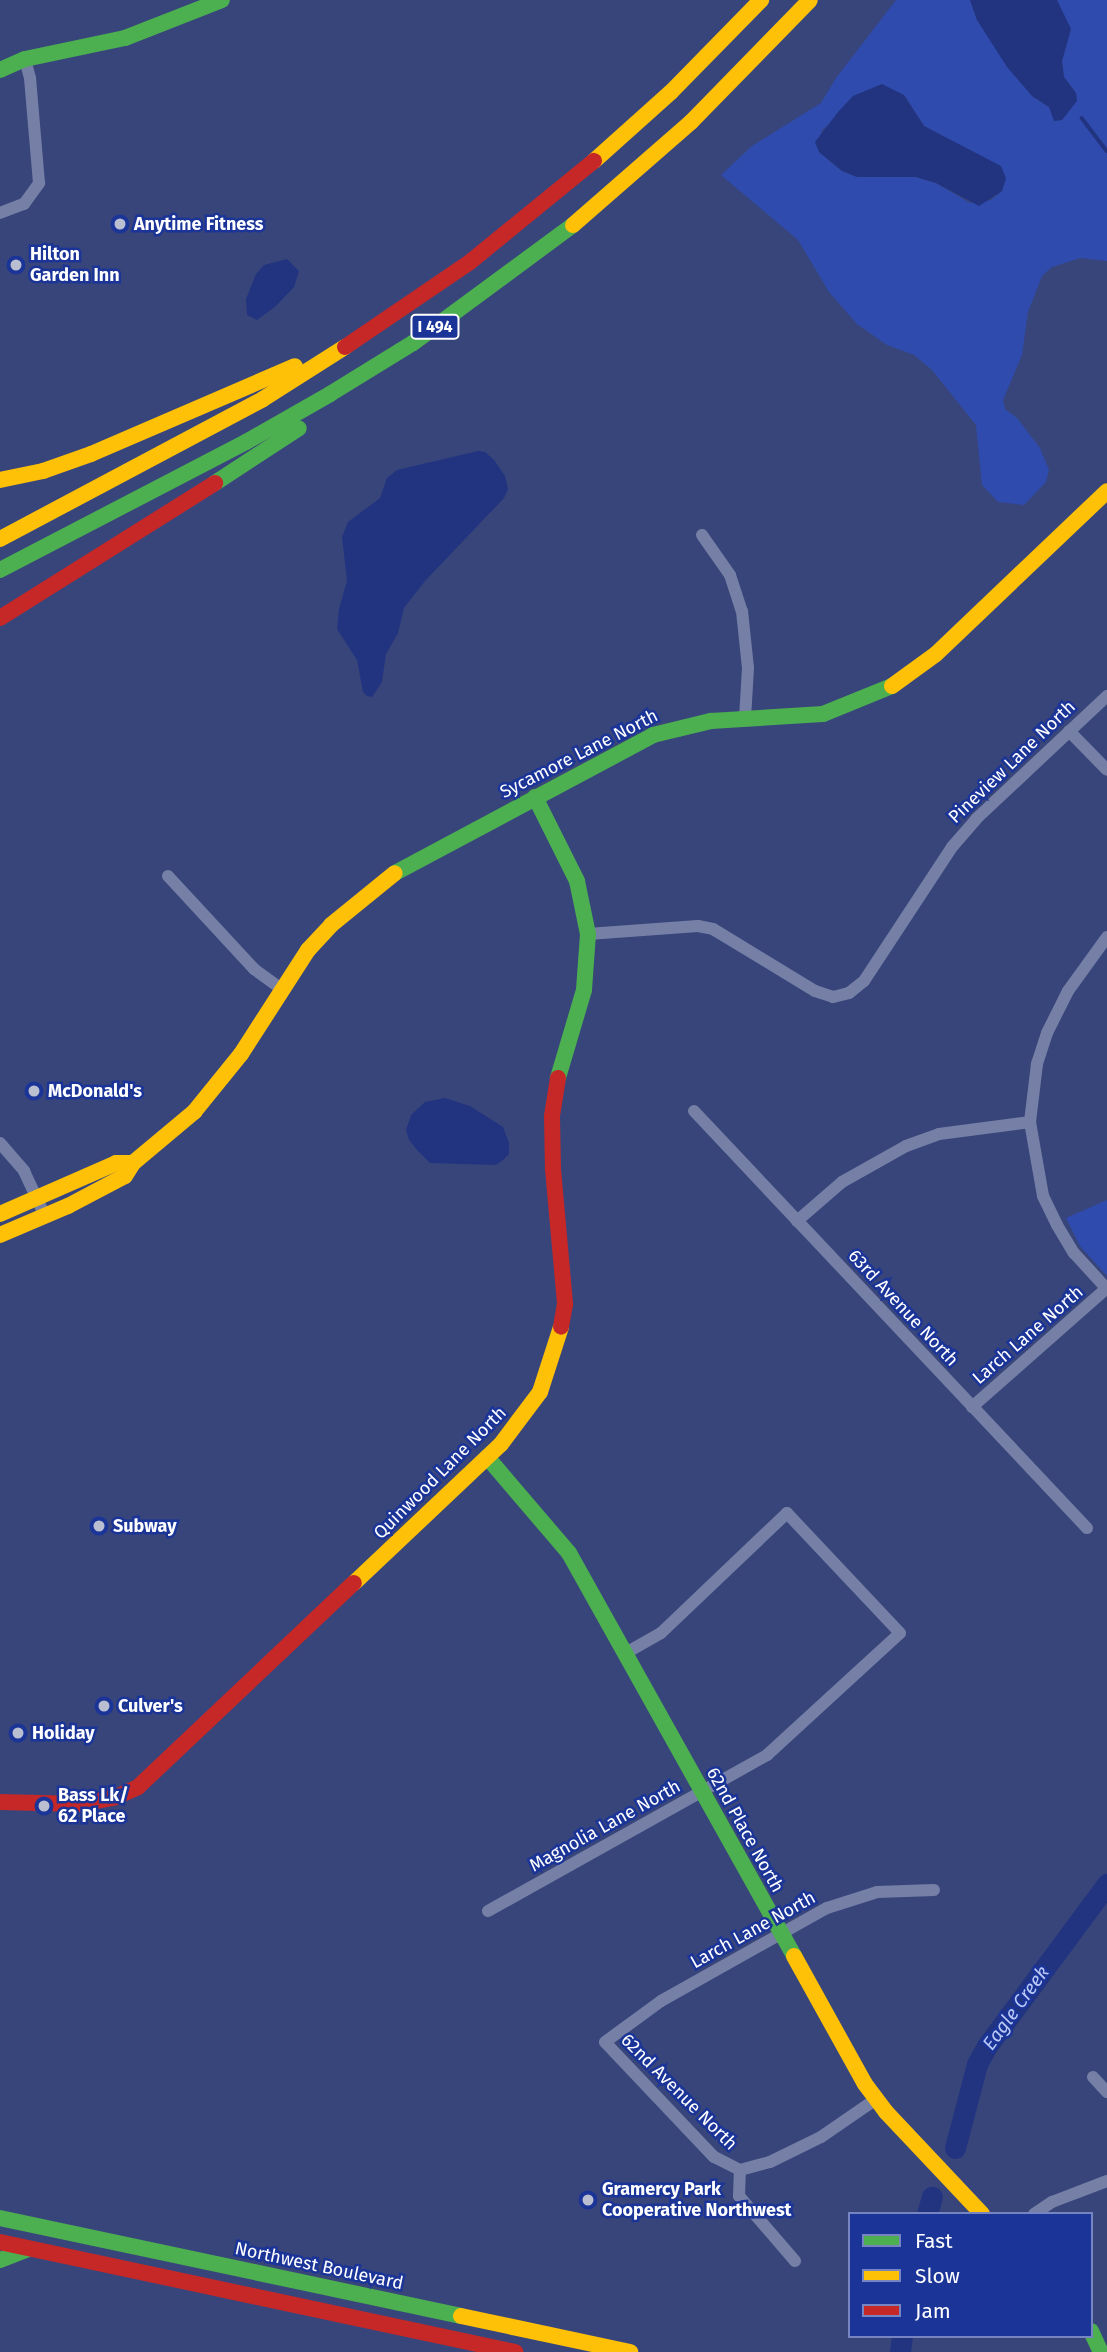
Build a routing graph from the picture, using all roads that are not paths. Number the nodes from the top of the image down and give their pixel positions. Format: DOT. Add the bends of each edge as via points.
graph roads {
  1 [pos="222,0"];
  2 [pos="761,0"];
  3 [pos="810,0"];
  4 [pos="0,54"];
  5 [pos="25,60"];
  6 [pos="0,70"];
  7 [pos="0,213"];
  8 [pos="512,272"];
  9 [pos="369,334"];
  10 [pos="0,480"];
  11 [pos="1107,491"];
  12 [pos="702,535"];
  13 [pos="0,539"];
  14 [pos="102,556"];
  15 [pos="0,570"];
  16 [pos="0,618"];
  17 [pos="0,635"];
  18 [pos="1107,695"];
  19 [pos="745,719"];
  20 [pos="1069,731"];
  21 [pos="1107,770"];
  22 [pos="535,797"];
  23 [pos="169,876"];
  24 [pos="588,934"];
  25 [pos="1107,937"];
  26 [pos="282,989"];
  27 [pos="694,1111"];
  28 [pos="1030,1122"];
  29 [pos="0,1143"];
  30 [pos="133,1163"];
  31 [pos="39,1199"];
  32 [pos="0,1214"];
  33 [pos="46,1216"];
  34 [pos="797,1221"];
  35 [pos="0,1235"];
  36 [pos="1107,1289"];
  37 [pos="972,1407"];
  38 [pos="487,1457"];
  39 [pos="1087,1528"];
  40 [pos="626,1653"];
  41 [pos="702,1791"];
  42 [pos="0,1802"];
  43 [pos="934,1890"];
  44 [pos="488,1911"];
  45 [pos="781,1934"];
  46 [pos="605,2042"];
  47 [pos="1093,2077"];
  48 [pos="1107,2092"];
  49 [pos="876,2099"];
  50 [pos="740,2169"];
  51 [pos="1107,2181"];
  52 [pos="0,2206"];
  53 [pos="980,2212"];
  54 [pos="1037,2212"];
  55 [pos="0,2218"];
  56 [pos="0,2242"];
  57 [pos="137,2247"];
  58 [pos="31,2249"];
  59 [pos="0,2260"];
  60 [pos="795,2262"];
  61 [pos="272,2299"];
  62 [pos="483,2320"];
  63 [pos="1093,2335"];
  64 [pos="515,2352"];
  65 [pos="630,2352"];
  66 [pos="1101,2352"];
  1 -- 5 [label="main road" via="125,38"];
  2 -- 9 [label="main road, I 494" via="671,92 570,182"];
  3 -- 8 [label="main road, I 494" via="691,122 570,228"];
  4 -- 5 [label="main road"];
  5 -- 6 [label="main road"];
  5 -- 7 [label="street" via="39,183 24,204"];
  8 -- 14 [label="main road" via="405,359"];
  8 -- 15 [label="main road, I 494" via="413,343 330,394"];
  9 -- 10 [label="main road" via="91,454"];
  9 -- 13 [label="main road, I 494" via="263,399"];
  11 -- 19 [label="main road, Sycamore Lane North" via="903,680 841,710"];
  12 -- 19 [label="street" via="726,567 742,611 748,668"];
  14 -- 16 [label="main road"];
  14 -- 17 [label="main road"];
  18 -- 20 [label="street, Pineview Lane North"];
  19 -- 22 [label="main road, Sycamore Lane North" via="711,721 653,735"];
  20 -- 21 [label="street"];
  20 -- 24 [label="street, Pineview Lane North" via="952,847 864,981 849,993 833,997 815,991 729,937 706,928"];
  22 -- 24 [label="main road, Quinwood Lane North" via="577,881"];
  22 -- 26 [label="main road, Sycamore Lane North" via="384,879 331,925"];
  23 -- 26 [label="street" via="254,969"];
  24 -- 38 [label="main road, Quinwood Lane North" via="584,990 557,1082 552,1117 565,1311 540,1392"];
  25 -- 28 [label="street" via="1068,991 1047,1033 1037,1064"];
  26 -- 30 [label="main road, Sycamore Lane North" via="212,1093"];
  27 -- 34 [label="street, 63rd Avenue North"];
  28 -- 34 [label="street" via="964,1129 906,1146 842,1182"];
  28 -- 36 [label="street" via="1035,1163 1048,1205 1074,1253"];
  29 -- 31 [label="street" via="24,1171"];
  30 -- 31 [label="main road, Sycamore Lane North" via="116,1163"];
  30 -- 33 [label="main road, Sycamore Lane North" via="125,1175"];
  31 -- 32 [label="main road, Sycamore Lane North"];
  31 -- 33 [label="street"];
  33 -- 35 [label="main road, Sycamore Lane North"];
  34 -- 37 [label="street, 63rd Avenue North"];
  36 -- 37 [label="street, Larch Lane North"];
  37 -- 39 [label="street, 63rd Avenue North"];
  38 -- 40 [label="main road, 62nd Place North" via="569,1553"];
  38 -- 42 [label="main road, Quinwood Lane North" via="138,1787 81,1804"];
  40 -- 41 [label="main road, 62nd Place North"];
  40 -- 41 [label="street, Magnolia Lane North" via="661,1633 788,1513 900,1633 779,1745"];
  41 -- 44 [label="street, Magnolia Lane North"];
  41 -- 45 [label="main road, 62nd Place North"];
  43 -- 45 [label="street, Larch Lane North" via="887,1891 851,1899"];
  45 -- 46 [label="street, Larch Lane North" via="662,2001"];
  45 -- 49 [label="main road, 62nd Place North"];
  46 -- 50 [label="street, 62nd Avenue North" via="714,2157"];
  47 -- 48 [label="street"];
  49 -- 50 [label="street" via="821,2137 770,2162"];
  49 -- 53 [label="main road, 62nd Place North"];
  50 -- 60 [label="street, 62nd Avenue North" via="739,2196"];
  51 -- 54 [label="street"];
  52 -- 57 [label="main road" via="117,2233"];
  55 -- 57 [label="main road, Northwest Boulevard"];
  56 -- 58 [label="main road"];
  57 -- 62 [label="main road, Northwest Boulevard"];
  58 -- 59 [label="main road"];
  58 -- 61 [label="main road"];
  61 -- 62 [label="main road" via="300,2296 463,2331 476,2328"];
  61 -- 64 [label="main road"];
  62 -- 65 [label="main road, Northwest Boulevard"];
  63 -- 66 [label="main road"];
}
